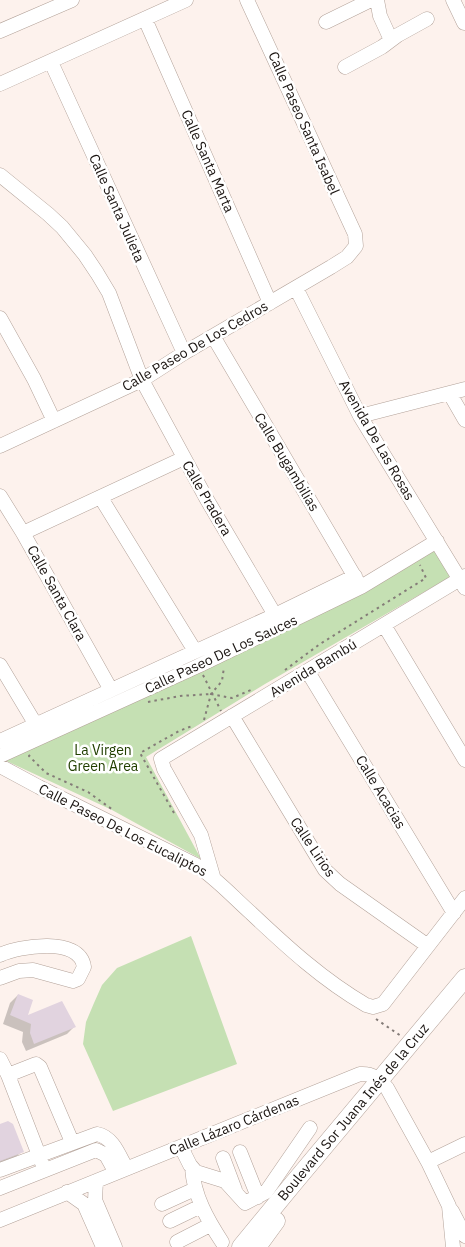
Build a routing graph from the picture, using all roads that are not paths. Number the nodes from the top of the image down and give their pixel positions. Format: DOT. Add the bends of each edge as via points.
graph roads {
  1 [pos="72,0"];
  2 [pos="186,0"];
  3 [pos="248,0"];
  4 [pos="371,0"];
  5 [pos="377,0"];
  6 [pos="453,0"];
  7 [pos="145,19"];
  8 [pos="427,19"];
  9 [pos="326,22"];
  10 [pos="464,24"];
  11 [pos="0,31"];
  12 [pos="391,40"];
  13 [pos="51,62"];
  14 [pos="345,67"];
  15 [pos="0,84"];
  16 [pos="0,176"];
  17 [pos="356,246"];
  18 [pos="296,288"];
  19 [pos="270,302"];
  20 [pos="0,318"];
  21 [pos="213,336"];
  22 [pos="184,354"];
  23 [pos="142,380"];
  24 [pos="465,389"];
  25 [pos="450,394"];
  26 [pos="360,416"];
  27 [pos="465,420"];
  28 [pos="54,422"];
  29 [pos="0,446"];
  30 [pos="184,458"];
  31 [pos="0,496"];
  32 [pos="101,498"];
  33 [pos="23,533"];
  34 [pos="437,542"];
  35 [pos="358,581"];
  36 [pos="463,581"];
  37 [pos="275,615"];
  38 [pos="384,625"];
  39 [pos="195,651"];
  40 [pos="0,665"];
  41 [pos="308,672"];
  42 [pos="111,690"];
  43 [pos="229,718"];
  44 [pos="36,725"];
  45 [pos="0,741"];
  46 [pos="0,756"];
  47 [pos="465,760"];
  48 [pos="0,766"];
  49 [pos="213,876"];
  50 [pos="465,898"];
  51 [pos="454,912"];
  52 [pos="428,946"];
  53 [pos="0,955"];
  54 [pos="0,978"];
  55 [pos="465,978"];
  56 [pos="465,994"];
  57 [pos="0,1059"];
  58 [pos="8,1075"];
  59 [pos="384,1084"];
  60 [pos="310,1128"];
  61 [pos="72,1142"];
  62 [pos="465,1144"];
  63 [pos="181,1147"];
  64 [pos="240,1152"];
  65 [pos="39,1155"];
  66 [pos="223,1158"];
  67 [pos="428,1162"];
  68 [pos="192,1168"];
  69 [pos="0,1170"];
  70 [pos="44,1170"];
  71 [pos="121,1171"];
  72 [pos="96,1181"];
  73 [pos="0,1188"];
  74 [pos="195,1189"];
  75 [pos="68,1192"];
  76 [pos="236,1193"];
  77 [pos="258,1197"];
  78 [pos="162,1204"];
  79 [pos="201,1206"];
  80 [pos="449,1206"];
  81 [pos="0,1220"];
  82 [pos="170,1222"];
  83 [pos="210,1224"];
  84 [pos="465,1236"];
  85 [pos="177,1242"];
  86 [pos="222,1242"];
  87 [pos="102,1247"];
  88 [pos="115,1247"];
  89 [pos="241,1247"];
  90 [pos="257,1247"];
  91 [pos="453,1247"];
  1 -- 11 [label="street"];
  2 -- 7 [label="street"];
  3 -- 17 [label="street, Calle Paseo Santa Isabel" via="354,234"];
  4 -- 9 [label="street"];
  5 -- 12 [label="street"];
  6 -- 10 [label="street"];
  7 -- 13 [label="street"];
  7 -- 19 [label="street, Calle Santa Marta"];
  8 -- 12 [label="street"];
  12 -- 14 [label="street"];
  13 -- 15 [label="street"];
  13 -- 22 [label="street, Calle Santa Julieta"];
  16 -- 23 [label="street, Calle Pradera" via="48,214 85,255 109,294"];
  17 -- 18 [label="street, Calle Paseo De Los Cedros" via="347,257"];
  18 -- 19 [label="street, Calle Paseo De Los Cedros"];
  18 -- 26 [label="street, Avenida De Las Rosas"];
  19 -- 21 [label="street, Calle Paseo De Los Cedros"];
  20 -- 28 [label="street"];
  21 -- 22 [label="street, Calle Paseo De Los Cedros"];
  21 -- 35 [label="street, Calle Bugambilias"];
  22 -- 23 [label="street, Calle Paseo De Los Cedros"];
  23 -- 28 [label="street, Calle Paseo De Los Cedros"];
  23 -- 30 [label="street, Calle Pradera"];
  24 -- 25 [label="street"];
  25 -- 26 [label="street"];
  25 -- 27 [label="street"];
  26 -- 34 [label="street, Avenida De Las Rosas"];
  28 -- 29 [label="street, Calle Paseo De Los Cedros"];
  30 -- 32 [label="street"];
  30 -- 37 [label="street, Calle Pradera"];
  31 -- 33 [label="street, Calle Santa Clara"];
  32 -- 33 [label="street"];
  32 -- 39 [label="street"];
  33 -- 42 [label="street, Calle Santa Clara"];
  34 -- 35 [label="street, Calle Paseo De Los Sauces"];
  34 -- 36 [label="street, Avenida De Las Rosas"];
  35 -- 37 [label="street, Calle Paseo De Los Sauces"];
  35 -- 46 [label="street, Calle Paseo De Los Sauces" via="198,666"];
  36 -- 38 [label="street, Avenida Bambú"];
  37 -- 39 [label="street, Calle Paseo De Los Sauces"];
  38 -- 41 [label="street, Avenida Bambú"];
  38 -- 47 [label="street"];
  39 -- 42 [label="street, Calle Paseo De Los Sauces"];
  40 -- 44 [label="street"];
  41 -- 43 [label="street, Avenida Bambú"];
  41 -- 51 [label="street, Calle Acacias"];
  42 -- 44 [label="street, Calle Paseo De Los Sauces"];
  43 -- 49 [label="street, Avenida Bambú" via="162,759 164,769 201,835"];
  43 -- 52 [label="street, Calle Lirios" via="325,870"];
  44 -- 45 [label="street, Calle Paseo De Los Sauces"];
  48 -- 49 [label="street, Calle Paseo De Los Eucaliptos" via="169,850"];
  49 -- 52 [label="street, Calle Paseo De Los Eucaliptos" via="316,971 366,1005 383,1004"];
  50 -- 51 [label="street"];
  51 -- 52 [label="street"];
  53 -- 54 [label="street" via="34,945 60,947 81,958 84,967 78,979 73,981 33,970"];
  55 -- 59 [label="main road, Boulevard Sor Juana Inés de la Cruz" via="411,1043"];
  56 -- 59 [label="main road, Boulevard Sor Juana Inés de la Cruz"];
  57 -- 58 [label="street"];
  58 -- 61 [label="street" via="36,1064 40,1067"];
  58 -- 65 [label="street"];
  59 -- 63 [label="street, Calle Lázaro Cárdenas" via="371,1074 360,1074"];
  59 -- 67 [label="street"];
  59 -- 89 [label="main road, Boulevard Sor Juana Inés de la Cruz"];
  59 -- 90 [label="main road, Boulevard Sor Juana Inés de la Cruz"];
  60 -- 77 [label="street" via="266,1192"];
  61 -- 65 [label="street"];
  61 -- 71 [label="street" via="101,1134 113,1144"];
  62 -- 67 [label="street"];
  63 -- 68 [label="street"];
  63 -- 71 [label="street, Calle Lázaro Cárdenas"];
  64 -- 77 [label="street"];
  65 -- 69 [label="street"];
  65 -- 70 [label="street"];
  66 -- 76 [label="street"];
  67 -- 80 [label="street"];
  68 -- 74 [label="street"];
  68 -- 76 [label="street" via="202,1175 225,1181"];
  70 -- 71 [label="street" via="96,1150 106,1155"];
  70 -- 73 [label="street"];
  71 -- 72 [label="street, Calle Lázaro Cárdenas"];
  72 -- 75 [label="street, Calle Lázaro Cárdenas"];
  72 -- 88 [label="street" via="95,1200"];
  74 -- 78 [label="street"];
  74 -- 79 [label="street"];
  75 -- 81 [label="street, Calle Lázaro Cárdenas"];
  75 -- 87 [label="street" via="84,1204"];
  76 -- 77 [label="street" via="245,1203"];
  79 -- 82 [label="street"];
  79 -- 83 [label="street"];
  80 -- 84 [label="street"];
  80 -- 91 [label="street"];
  83 -- 85 [label="street"];
  83 -- 86 [label="street"];
}
